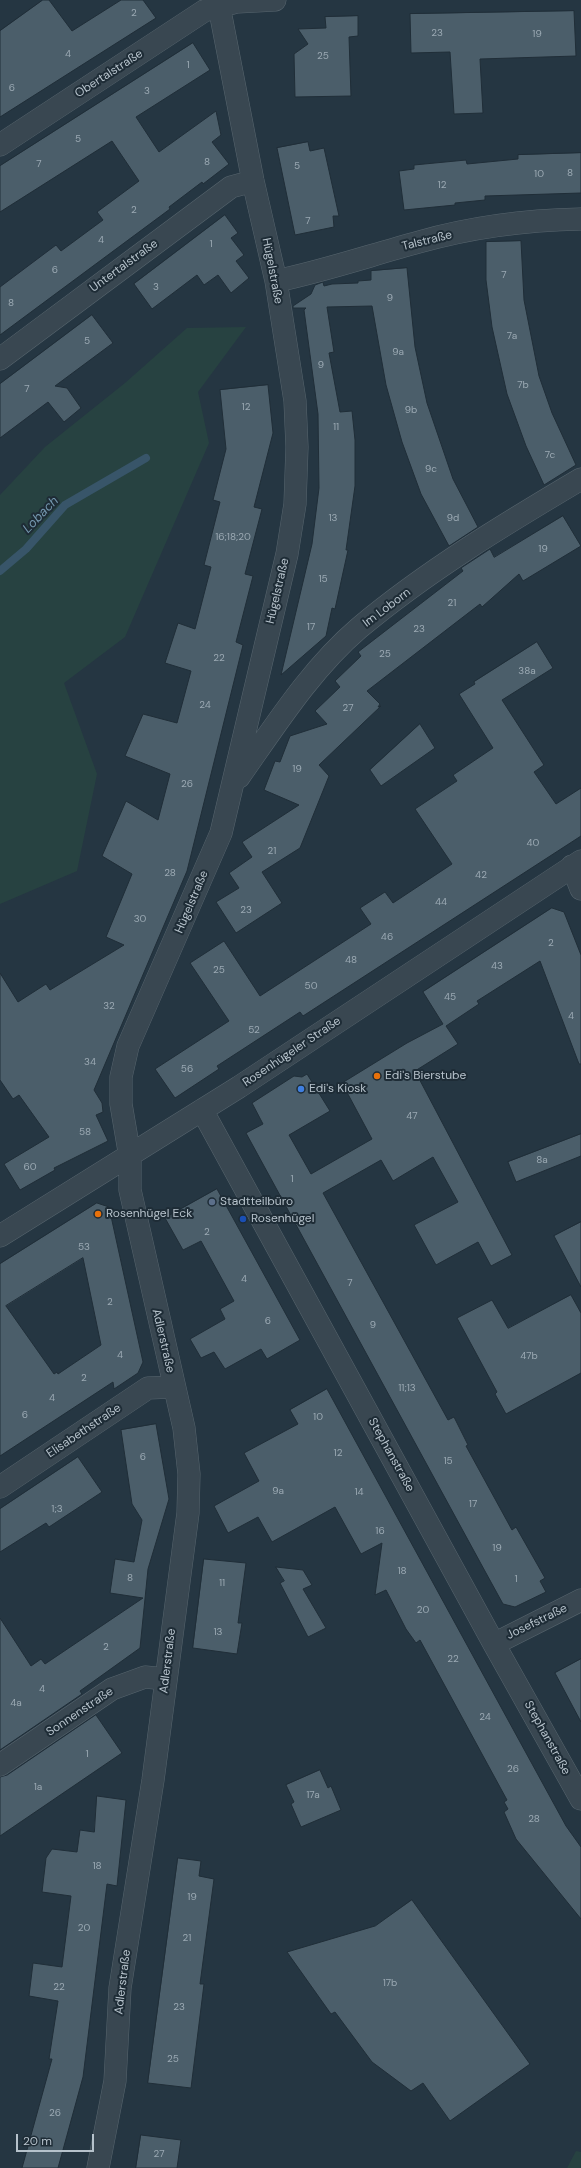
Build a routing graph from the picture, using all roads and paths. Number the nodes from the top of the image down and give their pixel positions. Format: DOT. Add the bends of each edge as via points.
graph roads {
  1 [pos="275,0"];
  2 [pos="219,6"];
  3 [pos="0,145"];
  4 [pos="253,181"];
  5 [pos="581,219"];
  6 [pos="276,281"];
  7 [pos="0,359"];
  8 [pos="581,479"];
  9 [pos="234,783"];
  10 [pos="577,864"];
  11 [pos="581,889"];
  12 [pos="202,1110"];
  13 [pos="130,1157"];
  14 [pos="0,1236"];
  15 [pos="173,1387"];
  16 [pos="0,1487"];
  17 [pos="581,1600"];
  18 [pos="494,1644"];
  19 [pos="166,1679"];
  20 [pos="0,1765"];
  21 [pos="581,1799"];
  22 [pos="98,2168"];
  1 -- 2 [label="street, Obertalstraße" via="237,2"];
  2 -- 3 [label="street, Obertalstraße" via="204,11"];
  2 -- 4 [label="street, Hügelstraße"];
  4 -- 6 [label="street, Hügelstraße"];
  4 -- 7 [label="street, Untertalstraße" via="231,187"];
  5 -- 6 [label="street, Talstraße" via="534,220 480,228 420,242 319,272"];
  6 -- 9 [label="street, Hügelstraße" via="294,401 297,447 295,504 287,554"];
  8 -- 9 [label="street, Im Loborn" via="469,549 416,585 359,629 316,673"];
  9 -- 13 [label="street, Hügelstraße" via="221,833 128,1046 121,1077 121,1104"];
  10 -- 11 [label="street"];
  10 -- 12 [label="street, Rosenhügeler Straße"];
  12 -- 13 [label="street, Rosenhügeler Straße"];
  12 -- 18 [label="street, Stephanstraße"];
  13 -- 14 [label="street, Rosenhügeler Straße"];
  13 -- 15 [label="street, Adlerstraße" via="130,1190"];
  15 -- 16 [label="street, Elisabethstraße" via="148,1388"];
  15 -- 19 [label="street, Adlerstraße" via="184,1428 189,1474 188,1513"];
  17 -- 18 [label="street, Josefstraße"];
  18 -- 21 [label="street, Stephanstraße"];
  19 -- 20 [label="street, Sonnenstraße" via="145,1677 112,1689"];
  19 -- 22 [label="street, Adlerstraße" via="153,1780 120,1988 115,2081"];
}
